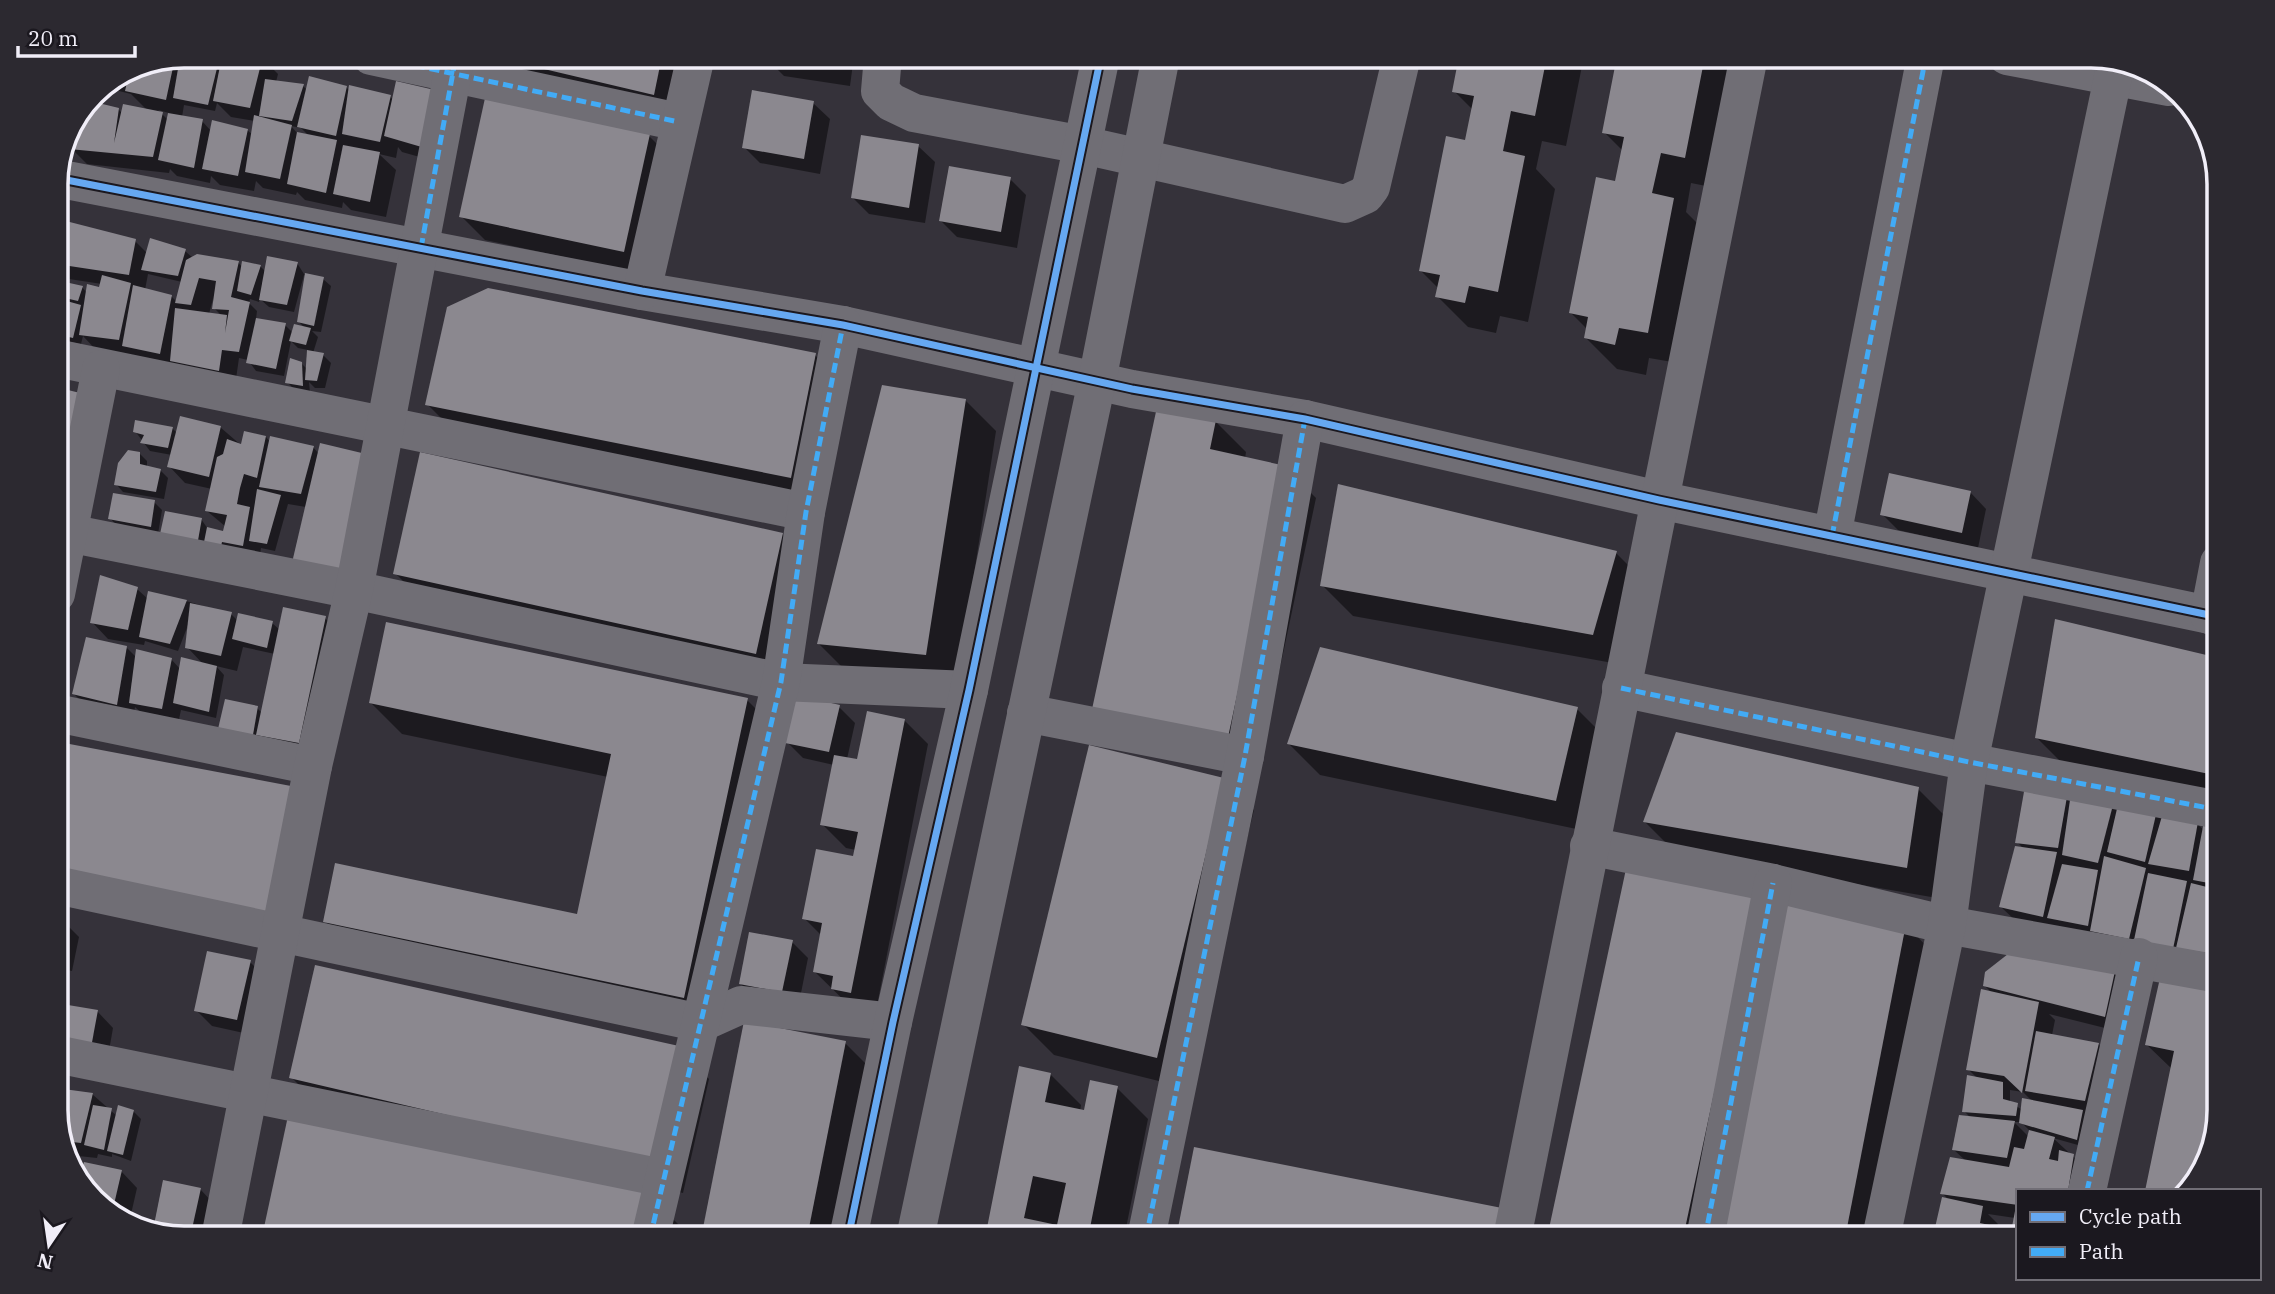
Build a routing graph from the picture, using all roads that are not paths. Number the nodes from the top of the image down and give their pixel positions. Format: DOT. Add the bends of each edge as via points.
graph roads {
  1 [pos="453,68"];
  2 [pos="470,68"];
  3 [pos="693,68"];
  4 [pos="882,68"];
  5 [pos="1099,68"];
  6 [pos="1158,68"];
  7 [pos="1399,68"];
  8 [pos="1747,68"];
  9 [pos="1924,68"];
  10 [pos="2115,71"];
  11 [pos="679,122"];
  12 [pos="1083,145"];
  13 [pos="1139,158"];
  14 [pos="68,180"];
  15 [pos="421,248"];
  16 [pos="642,291"];
  17 [pos="843,326"];
  18 [pos="68,361"];
  19 [pos="1035,368"];
  20 [pos="101,369"];
  21 [pos="1097,381"];
  22 [pos="1305,419"];
  23 [pos="387,428"];
  24 [pos="1659,500"];
  25 [pos="806,512"];
  26 [pos="68,533"];
  27 [pos="1832,536"];
  28 [pos="2009,572"];
  29 [pos="354,590"];
  30 [pos="2207,614"];
  31 [pos="781,682"];
  32 [pos="1621,688"];
  33 [pos="969,690"];
  34 [pos="1026,713"];
  35 [pos="68,715"];
  36 [pos="1245,756"];
  37 [pos="1969,762"];
  38 [pos="313,766"];
  39 [pos="2207,808"];
  40 [pos="1589,846"];
  41 [pos="1773,883"];
  42 [pos="68,887"];
  43 [pos="1947,925"];
  44 [pos="281,934"];
  45 [pos="2139,957"];
  46 [pos="2207,971"];
  47 [pos="893,1022"];
  48 [pos="701,1023"];
  49 [pos="68,1057"];
  50 [pos="248,1095"];
  51 [pos="663,1178"];
  52 [pos="2087,1189"];
  53 [pos="222,1226"];
  54 [pos="653,1226"];
  55 [pos="850,1226"];
  56 [pos="918,1226"];
  57 [pos="1148,1226"];
  58 [pos="1514,1226"];
  59 [pos="1706,1226"];
  60 [pos="1884,1226"];
  1 -- 15 [label="street"];
  2 -- 11 [label="street"];
  3 -- 11 [label="street"];
  4 -- 12 [label="street" via="880,91 903,109"];
  5 -- 12 [label="street"];
  6 -- 13 [label="street"];
  7 -- 13 [label="street" via="1371,187 1355,202 1336,203"];
  8 -- 24 [label="street"];
  9 -- 27 [label="street"];
  10 -- 28 [label="street"];
  11 -- 16 [label="street"];
  12 -- 13 [label="street"];
  12 -- 19 [label="street"];
  13 -- 21 [label="street"];
  14 -- 15 [label="street"];
  15 -- 16 [label="street"];
  15 -- 23 [label="street"];
  16 -- 17 [label="street"];
  17 -- 19 [label="street"];
  17 -- 25 [label="street"];
  18 -- 20 [label="street"];
  19 -- 21 [label="street"];
  19 -- 33 [label="street"];
  20 -- 23 [label="street"];
  20 -- 26 [label="street"];
  21 -- 22 [label="street"];
  21 -- 34 [label="street"];
  22 -- 24 [label="street"];
  22 -- 36 [label="street"];
  23 -- 25 [label="street"];
  23 -- 29 [label="street"];
  24 -- 27 [label="street"];
  24 -- 32 [label="street"];
  25 -- 31 [label="street"];
  26 -- 29 [label="street"];
  27 -- 28 [label="street"];
  28 -- 30 [label="street"];
  28 -- 37 [label="street"];
  29 -- 31 [label="street"];
  29 -- 38 [label="street"];
  31 -- 33 [label="street"];
  31 -- 48 [label="street"];
  32 -- 37 [label="street"];
  32 -- 40 [label="street"];
  33 -- 47 [label="street"];
  34 -- 36 [label="street"];
  34 -- 56 [label="street"];
  35 -- 38 [label="street"];
  36 -- 57 [label="street"];
  37 -- 39 [label="street"];
  37 -- 43 [label="street"];
  38 -- 44 [label="street"];
  40 -- 41 [label="street"];
  40 -- 58 [label="street"];
  41 -- 43 [label="street"];
  41 -- 59 [label="street"];
  42 -- 44 [label="street"];
  43 -- 45 [label="street"];
  43 -- 60 [label="street"];
  44 -- 48 [label="street"];
  44 -- 50 [label="street"];
  45 -- 46 [label="street"];
  45 -- 52 [label="street"];
  47 -- 48 [label="street" via="741,1005"];
  47 -- 55 [label="street"];
  48 -- 51 [label="street"];
  49 -- 50 [label="street"];
  50 -- 51 [label="street"];
  50 -- 53 [label="street"];
  51 -- 54 [label="street"];
}
